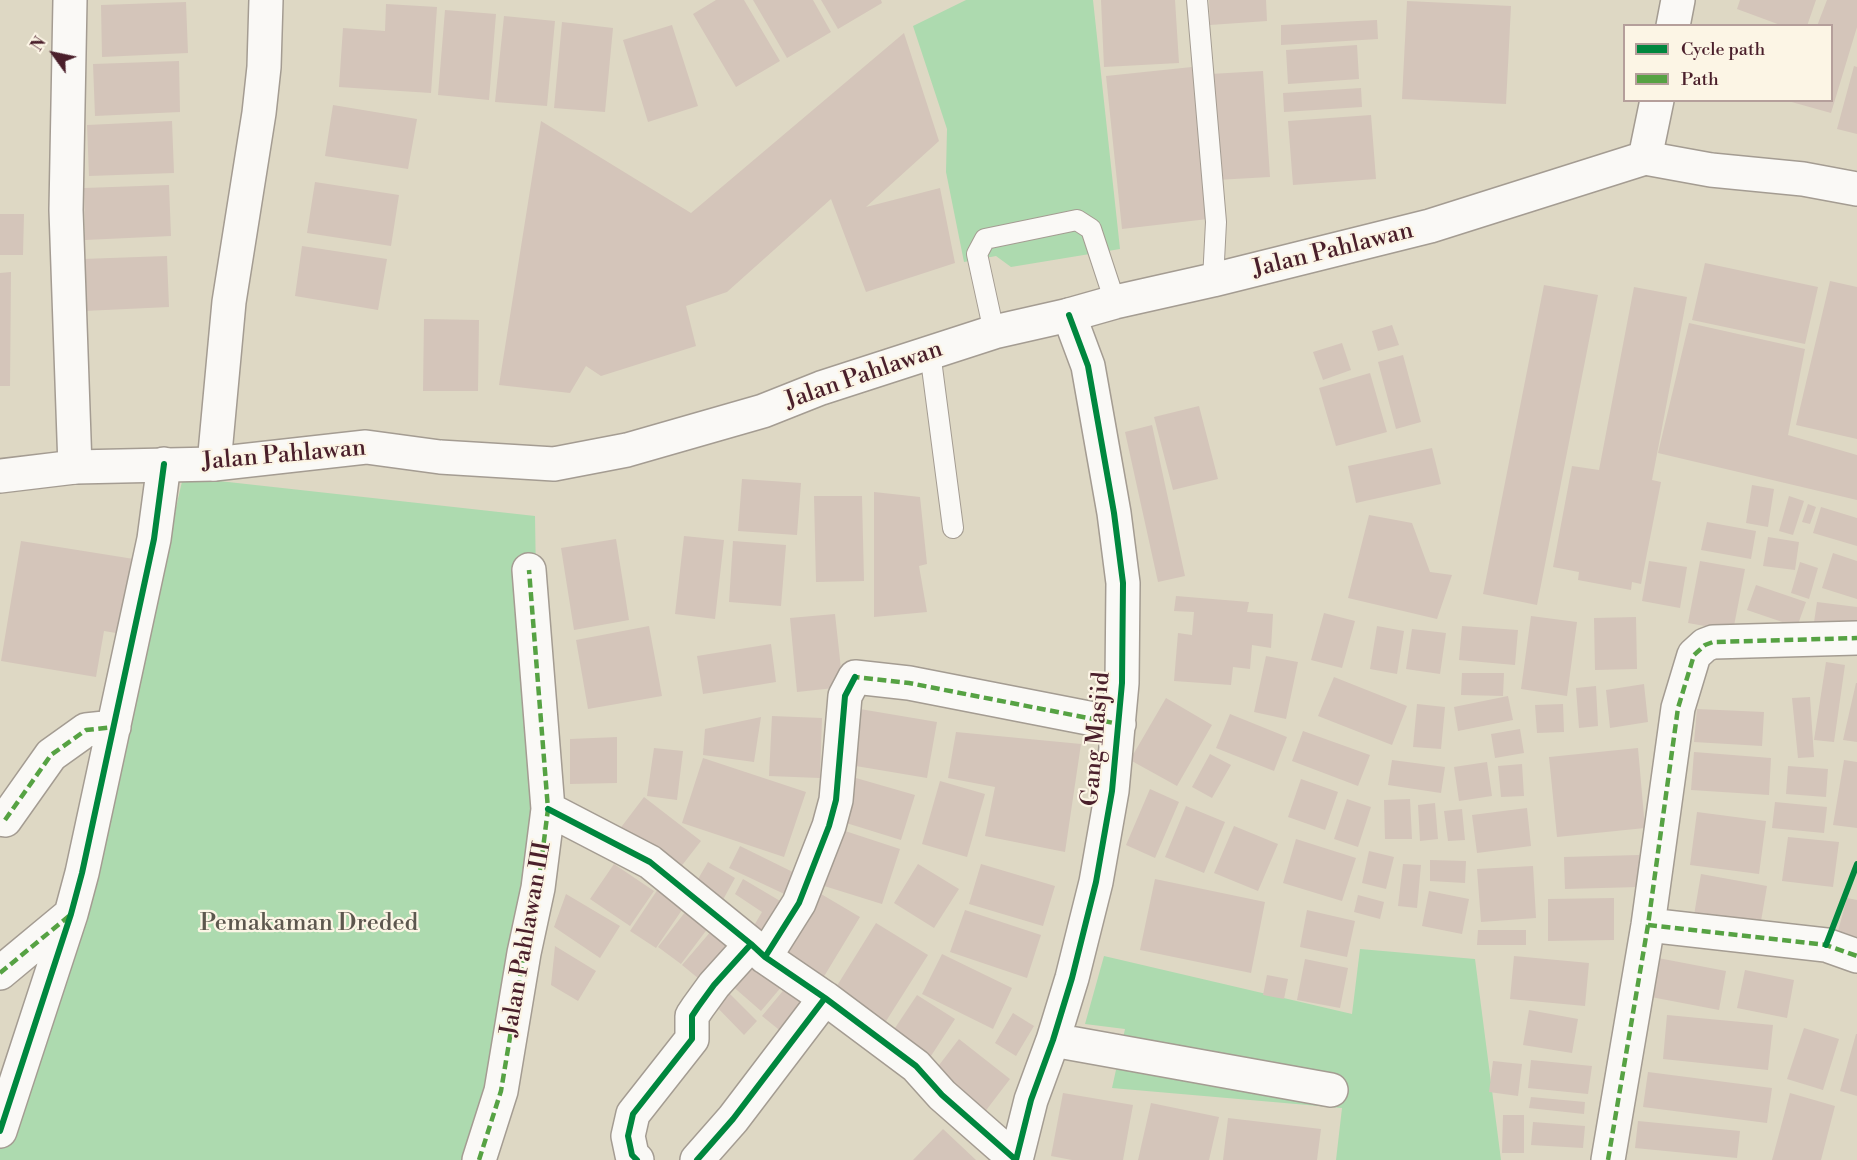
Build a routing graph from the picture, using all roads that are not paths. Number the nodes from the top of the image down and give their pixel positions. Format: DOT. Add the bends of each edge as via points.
graph roads {
  1 [pos="70,0"];
  2 [pos="266,0"];
  3 [pos="1197,0"];
  4 [pos="1678,0"];
  5 [pos="1673,24"];
  6 [pos="1657,102"];
  7 [pos="1645,158"];
  8 [pos="1857,189"];
  9 [pos="1214,280"];
  10 [pos="1115,302"];
  11 [pos="1069,315"];
  12 [pos="994,332"];
  13 [pos="930,352"];
  14 [pos="164,464"];
  15 [pos="214,464"];
  16 [pos="75,467"];
  17 [pos="0,476"];
  18 [pos="953,528"];
  19 [pos="529,570"];
  20 [pos="1857,638"];
  21 [pos="1119,724"];
  22 [pos="114,727"];
  23 [pos="548,809"];
  24 [pos="5,820"];
  25 [pos="71,914"];
  26 [pos="1648,925"];
  27 [pos="758,950"];
  28 [pos="1857,956"];
  29 [pos="0,973"];
  30 [pos="825,998"];
  31 [pos="1053,1040"];
  32 [pos="1331,1090"];
  33 [pos="3,1111"];
  34 [pos="478,1160"];
  35 [pos="637,1160"];
  36 [pos="697,1160"];
  37 [pos="1016,1160"];
  38 [pos="1608,1160"];
  1 -- 16 [label="street" via="66,210"];
  2 -- 15 [label="street" via="259,113 229,302"];
  3 -- 9 [label="lane" via="1216,222"];
  4 -- 5 [label="street"];
  6 -- 7 [label="street"];
  7 -- 8 [label="street, Jalan Pahlawan"];
  7 -- 9 [label="street, Jalan Pahlawan" via="1430,226"];
  9 -- 10 [label="street, Jalan Pahlawan"];
  10 -- 11 [label="street, Jalan Pahlawan"];
  10 -- 12 [label="lane" via="1091,229 1077,220 985,239 977,254"];
  11 -- 12 [label="street, Jalan Pahlawan"];
  11 -- 21 [label="street, Gang Masjid" via="1088,366 1119,553 1124,613"];
  12 -- 13 [label="street, Jalan Pahlawan"];
  13 -- 15 [label="street, Jalan Pahlawan" via="763,411 627,450 554,464 440,457 366,447"];
  13 -- 18 [label="lane"];
  14 -- 15 [label="street, Jalan Pahlawan"];
  14 -- 16 [label="street, Jalan Pahlawan"];
  14 -- 22 [label="street" via="154,539"];
  16 -- 17 [label="street, Jalan Pahlawan"];
  19 -- 23 [label="street, Jalan Pahlawan III"];
  20 -- 26 [label="street" via="1713,642 1694,655 1678,708"];
  21 -- 27 [label="street" via="909,683 855,677 846,696 836,800 829,826 799,903"];
  21 -- 31 [label="street, Gang Masjid" via="1098,871"];
  22 -- 24 [label="street" via="86,730 51,755"];
  22 -- 25 [label="street"];
  23 -- 27 [label="street" via="650,862"];
  23 -- 34 [label="street, Jalan Pahlawan III" via="538,888 501,1091"];
  25 -- 29 [label="street"];
  25 -- 33 [label="street"];
  26 -- 28 [label="street" via="1826,945"];
  26 -- 38 [label="street"];
  27 -- 30 [label="street"];
  27 -- 35 [label="street" via="714,985 692,1016 692,1039 633,1114 628,1136"];
  30 -- 36 [label="street"];
  30 -- 37 [label="street" via="916,1066 942,1095"];
  31 -- 32 [label="street"];
  31 -- 37 [label="street, Gang Masjid" via="1031,1100"];
}
